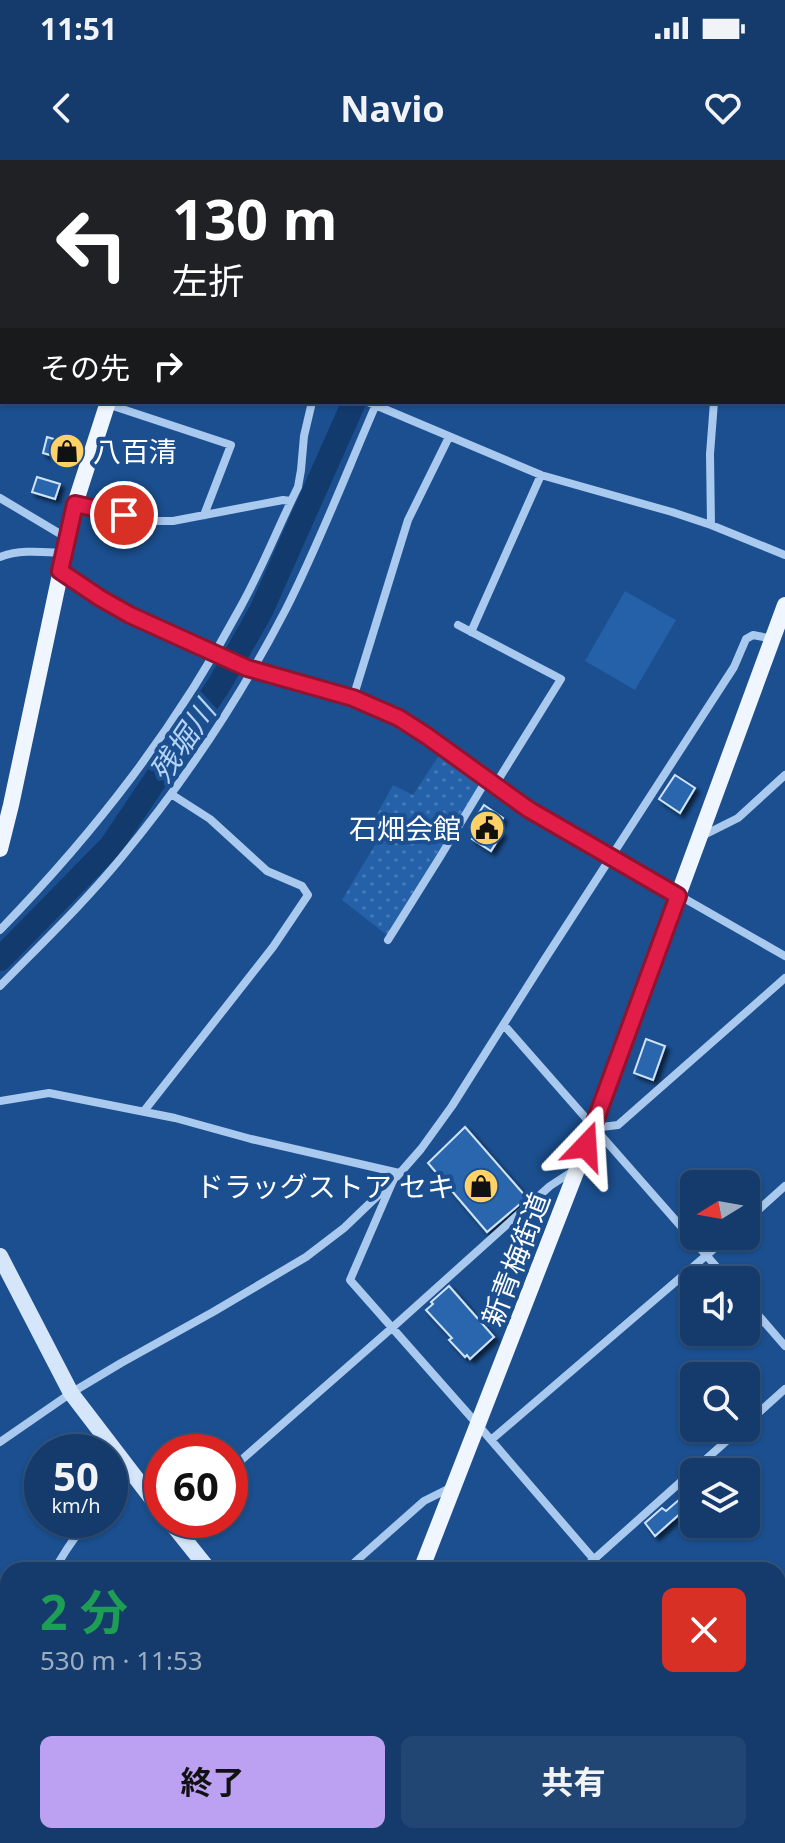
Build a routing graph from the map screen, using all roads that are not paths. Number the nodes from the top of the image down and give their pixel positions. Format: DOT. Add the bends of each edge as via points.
graph roads {
  1 [pos="0,232"];
  2 [pos="0,244"];
  3 [pos="107,404"];
  4 [pos="110,404"];
  5 [pos="312,404"];
  6 [pos="373,404"];
  7 [pos="375,404"];
  8 [pos="714,404"];
  9 [pos="449,437"];
  10 [pos="541,475"];
  11 [pos="0,498"];
  12 [pos="291,501"];
  13 [pos="75,504"];
  14 [pos="204,515"];
  15 [pos="711,525"];
  16 [pos="66,546"];
  17 [pos="785,555"];
  18 [pos="0,557"];
  19 [pos="60,571"];
  20 [pos="785,605"];
  21 [pos="458,625"];
  22 [pos="471,632"];
  23 [pos="773,639"];
  24 [pos="216,654"];
  25 [pos="249,669"];
  26 [pos="353,698"];
  27 [pos="785,775"];
  28 [pos="491,782"];
  29 [pos="171,794"];
  30 [pos="700,837"];
  31 [pos="0,849"];
  32 [pos="611,857"];
  33 [pos="678,896"];
  34 [pos="0,930"];
  35 [pos="388,940"];
  36 [pos="785,956"];
  37 [pos="785,978"];
  38 [pos="0,986"];
  39 [pos="504,1025"];
  40 [pos="0,1101"];
  41 [pos="144,1111"];
  42 [pos="593,1128"];
  43 [pos="578,1167"];
  44 [pos="396,1177"];
  45 [pos="785,1186"];
  46 [pos="760,1208"];
  47 [pos="714,1250"];
  48 [pos="0,1256"];
  49 [pos="707,1256"];
  50 [pos="716,1266"];
  51 [pos="760,1317"];
  52 [pos="393,1327"];
  53 [pos="785,1346"];
  54 [pos="785,1389"];
  55 [pos="71,1393"];
  56 [pos="760,1411"];
  57 [pos="478,1425"];
  58 [pos="102,1434"];
  59 [pos="491,1440"];
  60 [pos="0,1442"];
  61 [pos="725,1442"];
  62 [pos="248,1454"];
  63 [pos="128,1468"];
  64 [pos="454,1486"];
  65 [pos="144,1488"];
  66 [pos="75,1538"];
  67 [pos="184,1538"];
  68 [pos="593,1560"];
  69 [pos="59,1562"];
  70 [pos="203,1562"];
  71 [pos="355,1562"];
  72 [pos="424,1562"];
  1 -- 2 [label="street"];
  3 -- 13 [label="main road"];
  4 -- 14 [label="street" via="231,445"];
  5 -- 12 [label="street" via="300,478"];
  6 -- 25 [label="street" via="286,609"];
  7 -- 9 [label="street"];
  8 -- 15 [label="street"];
  9 -- 10 [label="street"];
  9 -- 26 [label="street" via="408,520"];
  10 -- 15 [label="street"];
  10 -- 22 [label="street"];
  11 -- 16 [label="street"];
  12 -- 14 [label="street"];
  12 -- 24 [label="street"];
  13 -- 14 [label="street" via="148,521"];
  13 -- 16 [label="main road"];
  15 -- 17 [label="street"];
  16 -- 18 [label="street"];
  16 -- 19 [label="main road"];
  19 -- 24 [label="street" via="123,611"];
  19 -- 31 [label="main road"];
  20 -- 23 [label="main road, 新青梅街道"];
  21 -- 22 [label="street"];
  22 -- 28 [label="street" via="561,679"];
  23 -- 30 [label="main road, 新青梅街道"];
  23 -- 32 [label="street" via="746,639 734,667"];
  24 -- 25 [label="street"];
  24 -- 34 [label="street" via="120,794"];
  25 -- 26 [label="street"];
  25 -- 29 [label="street" via="207,744"];
  26 -- 28 [label="street" via="399,718"];
  27 -- 30 [label="street" via="738,818"];
  28 -- 32 [label="street"];
  28 -- 35 [label="street"];
  29 -- 38 [label="street" via="97,886"];
  29 -- 41 [label="street" via="210,819 267,871 302,886 308,895"];
  30 -- 33 [label="main road, 新青梅街道"];
  32 -- 33 [label="street"];
  32 -- 39 [label="street"];
  33 -- 36 [label="street"];
  33 -- 42 [label="main road, 新青梅街道"];
  37 -- 42 [label="street" via="618,1125"];
  39 -- 42 [label="street"];
  39 -- 44 [label="street" via="444,1117"];
  40 -- 41 [label="street" via="49,1093"];
  41 -- 44 [label="street"];
  42 -- 43 [label="main road, 新青梅街道"];
  42 -- 49 [label="street"];
  43 -- 52 [label="street"];
  43 -- 57 [label="main road, 新青梅街道"];
  44 -- 52 [label="street" via="350,1280"];
  44 -- 55 [label="street" via="306,1257"];
  45 -- 46 [label="street"];
  47 -- 49 [label="street"];
  48 -- 55 [label="street"];
  49 -- 50 [label="street"];
  49 -- 59 [label="street"];
  51 -- 53 [label="street"];
  52 -- 57 [label="street"];
  52 -- 62 [label="street"];
  54 -- 56 [label="street"];
  55 -- 58 [label="street"];
  55 -- 60 [label="street"];
  57 -- 59 [label="street"];
  57 -- 64 [label="main road, 新青梅街道"];
  59 -- 68 [label="street"];
  61 -- 68 [label="street"];
  63 -- 65 [label="street"];
  64 -- 71 [label="street" via="424,1501"];
  64 -- 72 [label="main road, 新青梅街道"];
  66 -- 69 [label="street"];
  67 -- 70 [label="street"];
}
